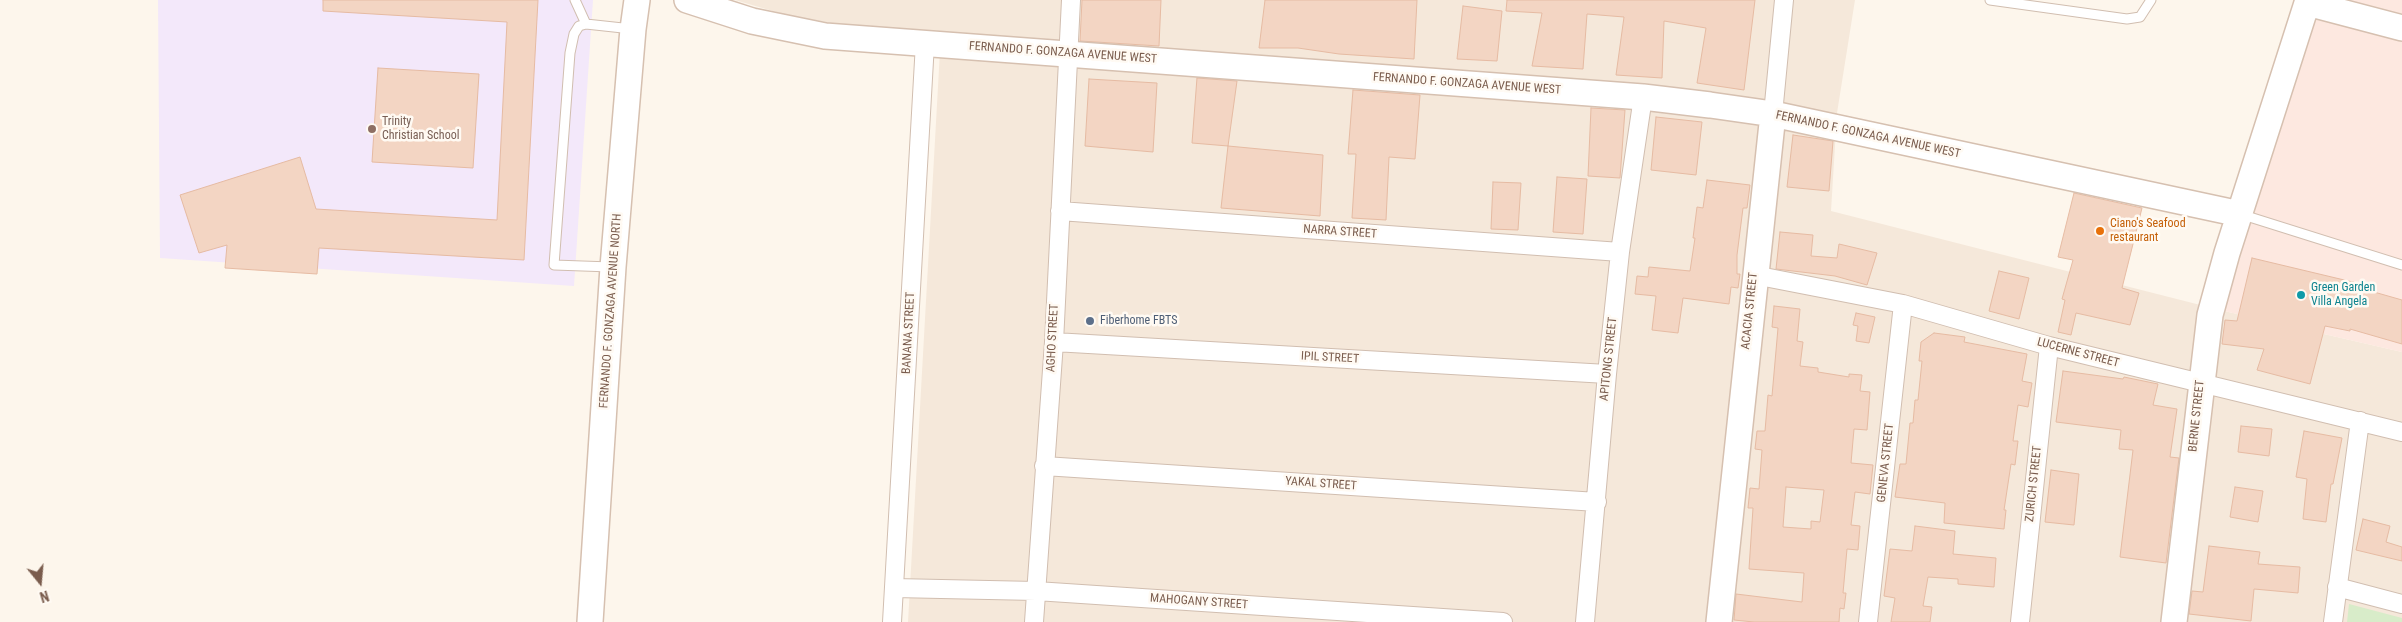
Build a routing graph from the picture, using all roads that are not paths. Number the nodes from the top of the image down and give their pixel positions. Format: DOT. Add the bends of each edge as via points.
graph roads {
  1 [pos="576,0"];
  2 [pos="637,0"];
  3 [pos="687,0"];
  4 [pos="1071,0"];
  5 [pos="1784,0"];
  6 [pos="1990,0"];
  7 [pos="2150,0"];
  8 [pos="2308,2"];
  9 [pos="586,24"];
  10 [pos="2402,28"];
  11 [pos="633,29"];
  12 [pos="925,44"];
  13 [pos="1068,53"];
  14 [pos="1643,97"];
  15 [pos="1773,114"];
  16 [pos="1060,212"];
  17 [pos="2240,214"];
  18 [pos="1620,252"];
  19 [pos="2402,265"];
  20 [pos="613,267"];
  21 [pos="1754,276"];
  22 [pos="1904,304"];
  23 [pos="1054,342"];
  24 [pos="2049,346"];
  25 [pos="1607,374"];
  26 [pos="2201,384"];
  27 [pos="2360,421"];
  28 [pos="2402,432"];
  29 [pos="1044,466"];
  30 [pos="1597,502"];
  31 [pos="2337,587"];
  32 [pos="894,588"];
  33 [pos="1036,591"];
  34 [pos="2402,604"];
  35 [pos="590,622"];
  36 [pos="892,622"];
  37 [pos="1034,622"];
  38 [pos="1503,622"];
  39 [pos="1585,622"];
  40 [pos="1719,622"];
  41 [pos="1868,622"];
  42 [pos="2020,622"];
  43 [pos="2174,622"];
  44 [pos="2333,622"];
  1 -- 9 [label="lane"];
  2 -- 11 [label="street, FERNANDO F. GONZAGA AVENUE NORTH"];
  3 -- 12 [label="street, FERNANDO F. GONZAGA AVENUE WEST" via="788,30"];
  4 -- 13 [label="street, AGHO STREET"];
  5 -- 15 [label="street, ACACIA STREET"];
  6 -- 7 [label="lane" via="2127,19 2140,17"];
  8 -- 10 [label="street"];
  8 -- 17 [label="street, BERNE STREET"];
  9 -- 11 [label="lane"];
  9 -- 20 [label="lane" via="579,26 574,34 570,53 554,264"];
  11 -- 20 [label="street, FERNANDO F. GONZAGA AVENUE NORTH"];
  12 -- 13 [label="street, FERNANDO F. GONZAGA AVENUE WEST"];
  12 -- 32 [label="street, BANANA STREET"];
  13 -- 14 [label="street, FERNANDO F. GONZAGA AVENUE WEST"];
  13 -- 16 [label="street, AGHO STREET"];
  14 -- 15 [label="street, FERNANDO F. GONZAGA AVENUE WEST"];
  14 -- 18 [label="street, APITONG STREET"];
  15 -- 17 [label="street, FERNANDO F. GONZAGA AVENUE WEST"];
  15 -- 21 [label="street, ACACIA STREET"];
  16 -- 18 [label="street, NARRA STREET"];
  16 -- 23 [label="street, AGHO STREET"];
  17 -- 19 [label="lane"];
  17 -- 26 [label="street, BERNE STREET" via="2210,315"];
  18 -- 25 [label="street, APITONG STREET"];
  20 -- 35 [label="street, FERNANDO F. GONZAGA AVENUE NORTH"];
  21 -- 22 [label="street, LUCERNE STREET"];
  21 -- 40 [label="street, ACACIA STREET"];
  22 -- 24 [label="street, LUCERNE STREET"];
  22 -- 41 [label="street, GENEVA STREET"];
  23 -- 25 [label="street, IPIL STREET"];
  23 -- 29 [label="street, AGHO STREET"];
  24 -- 26 [label="street, LUCERNE STREET"];
  24 -- 42 [label="street, ZURICH STREET"];
  25 -- 30 [label="street, APITONG STREET"];
  26 -- 27 [label="street, LUCERNE STREET"];
  26 -- 43 [label="street, BERNE STREET"];
  27 -- 28 [label="street, LUCERNE STREET"];
  27 -- 31 [label="street"];
  29 -- 30 [label="street, YAKAL STREET"];
  29 -- 33 [label="street, AGHO STREET"];
  30 -- 39 [label="street, APITONG STREET"];
  31 -- 34 [label="street"];
  31 -- 44 [label="street"];
  32 -- 33 [label="street, MAHOGANY STREET"];
  32 -- 36 [label="street, BANANA STREET"];
  33 -- 37 [label="street, AGHO STREET"];
  33 -- 38 [label="street, MAHOGANY STREET"];
}
